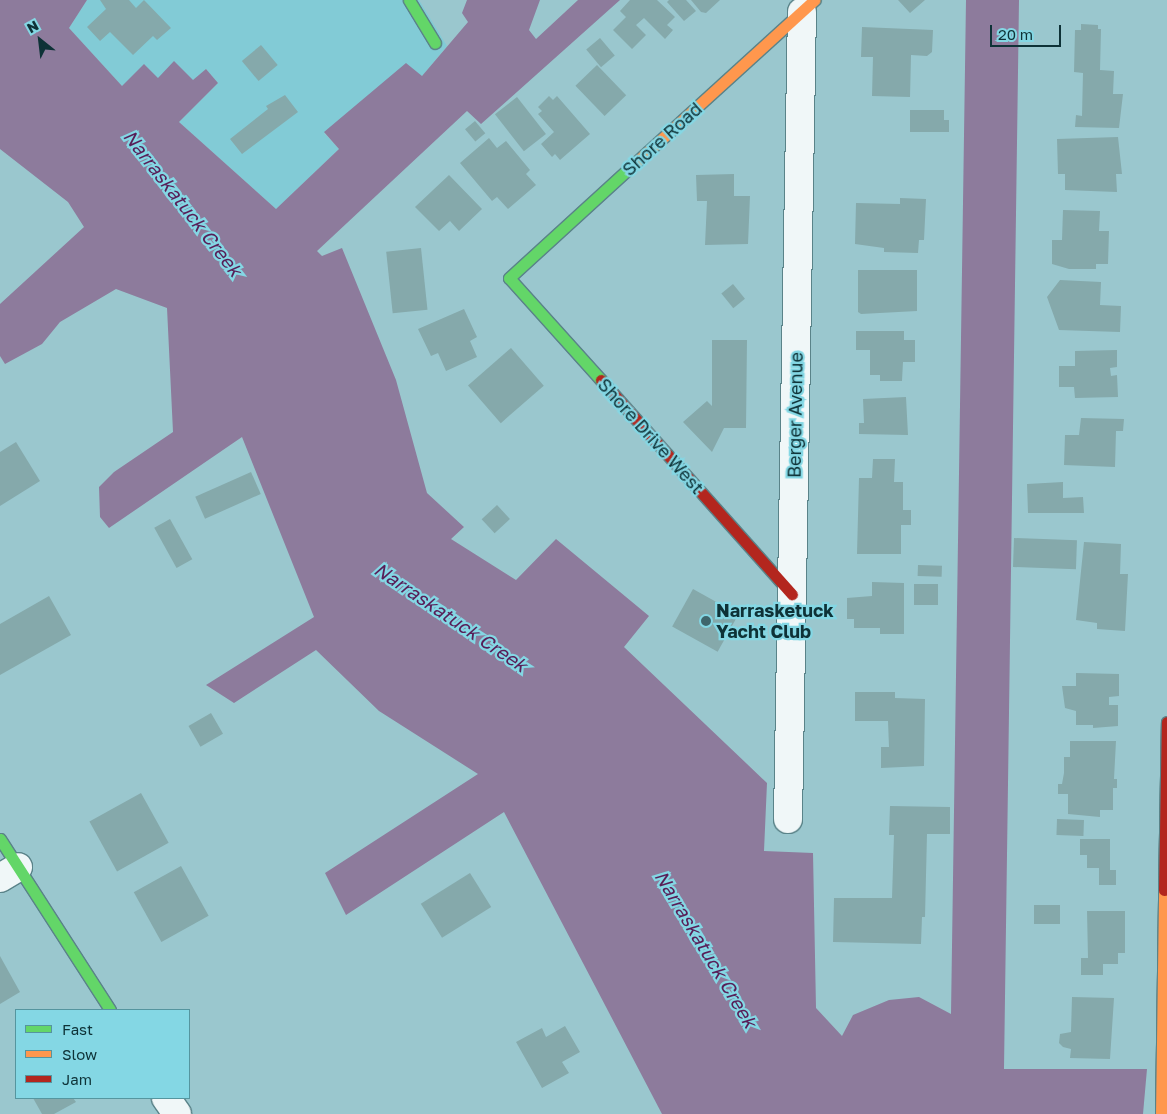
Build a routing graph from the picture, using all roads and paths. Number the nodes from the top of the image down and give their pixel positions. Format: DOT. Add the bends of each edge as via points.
graph roads {
  1 [pos="409,0"];
  2 [pos="808,6"];
  3 [pos="435,43"];
  4 [pos="509,278"];
  5 [pos="792,594"];
  6 [pos="1167,722"];
  7 [pos="788,819"];
  8 [pos="0,839"];
  9 [pos="9,873"];
  10 [pos="109,1009"];
  11 [pos="167,1099"];
  12 [pos="177,1114"];
  13 [pos="1162,1114"];
  1 -- 3 [label="street"];
  2 -- 4 [label="street, Shore Road"];
  2 -- 5 [label="street, Berger Avenue"];
  4 -- 5 [label="street, Shore Drive West"];
  5 -- 7 [label="street, Berger Avenue"];
  6 -- 13 [label="street"];
  8 -- 9 [label="street"];
  9 -- 10 [label="street"];
  11 -- 12 [label="street"];
}
